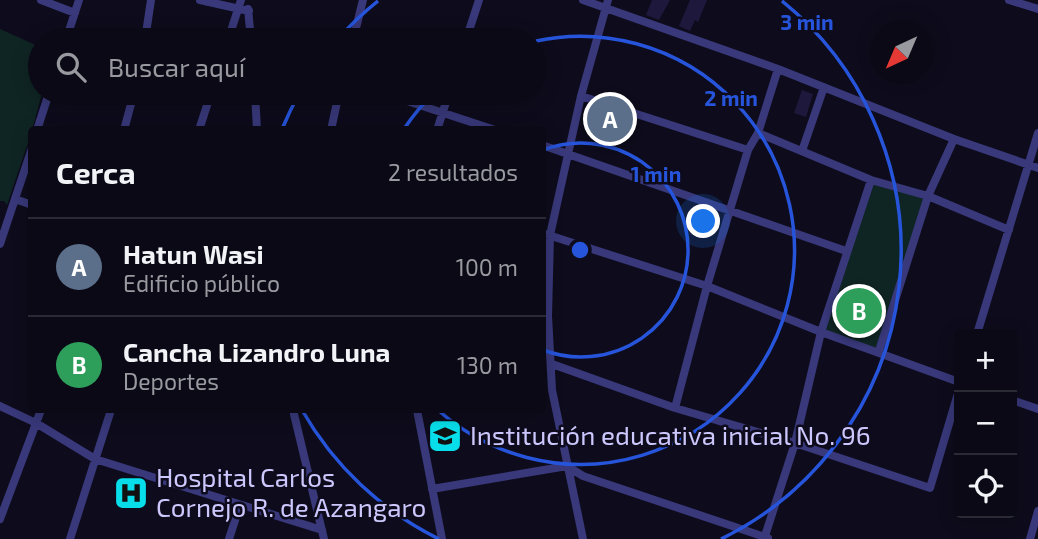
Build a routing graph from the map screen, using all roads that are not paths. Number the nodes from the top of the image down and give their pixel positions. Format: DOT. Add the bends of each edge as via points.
graph roads {
  1 [pos="41,0"];
  2 [pos="79,0"];
  3 [pos="151,0"];
  4 [pos="200,0"];
  5 [pos="363,0"];
  6 [pos="479,0"];
  7 [pos="583,0"];
  8 [pos="1009,0"];
  9 [pos="241,3"];
  10 [pos="606,4"];
  11 [pos="1038,9"];
  12 [pos="75,13"];
  13 [pos="70,28"];
  14 [pos="147,28"];
  15 [pos="232,28"];
  16 [pos="250,28"];
  17 [pos="356,28"];
  18 [pos="470,28"];
  19 [pos="778,69"];
  20 [pos="824,87"];
  21 [pos="581,96"];
  22 [pos="45,105"];
  23 [pos="131,105"];
  24 [pos="207,105"];
  25 [pos="256,105"];
  26 [pos="336,105"];
  27 [pos="421,105"];
  28 [pos="445,105"];
  29 [pos="443,112"];
  30 [pos="38,126"];
  31 [pos="125,126"];
  32 [pos="201,126"];
  33 [pos="257,126"];
  34 [pos="332,126"];
  35 [pos="439,126"];
  36 [pos="483,126"];
  37 [pos="758,132"];
  38 [pos="1038,133"];
  39 [pos="954,139"];
  40 [pos="546,146"];
  41 [pos="748,150"];
  42 [pos="802,151"];
  43 [pos="570,155"];
  44 [pos="28,160"];
  45 [pos="1028,165"];
  46 [pos="1038,168"];
  47 [pos="872,180"];
  48 [pos="928,197"];
  49 [pos="15,199"];
  50 [pos="28,204"];
  51 [pos="732,209"];
  52 [pos="1009,230"];
  53 [pos="546,234"];
  54 [pos="0,244"];
  55 [pos="846,251"];
  56 [pos="707,286"];
  57 [pos="546,323"];
  58 [pos="978,329"];
  59 [pos="821,332"];
  60 [pos="879,351"];
  61 [pos="552,364"];
  62 [pos="954,380"];
  63 [pos="552,390"];
  64 [pos="546,391"];
  65 [pos="958,392"];
  66 [pos="1017,402"];
  67 [pos="0,406"];
  68 [pos="675,408"];
  69 [pos="1038,409"];
  70 [pos="40,413"];
  71 [pos="110,413"];
  72 [pos="294,413"];
  73 [pos="417,413"];
  74 [pos="36,423"];
  75 [pos="795,443"];
  76 [pos="95,459"];
  77 [pos="567,466"];
  78 [pos="432,489"];
  79 [pos="240,505"];
  80 [pos="1038,511"];
  81 [pos="0,519"];
  82 [pos="323,535"];
  83 [pos="766,538"];
  84 [pos="70,539"];
  85 [pos="229,539"];
  86 [pos="442,539"];
  87 [pos="583,539"];
  88 [pos="1030,539"];
  1 -- 12 [label="street"];
  2 -- 12 [label="street"];
  3 -- 14 [label="street"];
  4 -- 9 [label="street"];
  5 -- 17 [label="street"];
  6 -- 18 [label="street"];
  7 -- 10 [label="street"];
  8 -- 11 [label="street"];
  9 -- 15 [label="street"];
  9 -- 16 [label="street" via="249,11"];
  10 -- 19 [label="street"];
  10 -- 21 [label="street"];
  12 -- 13 [label="street"];
  19 -- 20 [label="street"];
  19 -- 37 [label="street"];
  20 -- 39 [label="street"];
  20 -- 42 [label="street"];
  21 -- 41 [label="street"];
  21 -- 43 [label="street"];
  22 -- 30 [label="street"];
  23 -- 31 [label="street"];
  24 -- 32 [label="street"];
  25 -- 33 [label="street"];
  26 -- 34 [label="street"];
  27 -- 29 [label="street"];
  28 -- 29 [label="street"];
  29 -- 35 [label="street"];
  29 -- 36 [label="street"];
  37 -- 41 [label="street"];
  37 -- 42 [label="street"];
  38 -- 45 [label="street"];
  39 -- 45 [label="street"];
  39 -- 48 [label="street"];
  40 -- 43 [label="street"];
  41 -- 51 [label="street"];
  42 -- 47 [label="street"];
  43 -- 51 [label="street"];
  43 -- 53 [label="street"];
  44 -- 49 [label="street"];
  45 -- 46 [label="street"];
  45 -- 52 [label="street"];
  47 -- 48 [label="street"];
  47 -- 55 [label="street"];
  48 -- 52 [label="street"];
  48 -- 60 [label="street"];
  49 -- 50 [label="street"];
  49 -- 54 [label="street"];
  51 -- 55 [label="street"];
  51 -- 56 [label="street"];
  52 -- 58 [label="street"];
  53 -- 56 [label="street"];
  55 -- 59 [label="street"];
  56 -- 59 [label="street"];
  56 -- 68 [label="street"];
  57 -- 61 [label="street"];
  59 -- 60 [label="street"];
  59 -- 75 [label="street"];
  60 -- 62 [label="street"];
  61 -- 63 [label="street"];
  61 -- 68 [label="street"];
  63 -- 64 [label="street"];
  63 -- 77 [label="street"];
  65 -- 75 [label="street" via="930,488"];
  66 -- 69 [label="street"];
  67 -- 74 [label="street"];
  68 -- 75 [label="street"];
  70 -- 74 [label="street"];
  71 -- 76 [label="street"];
  72 -- 82 [label="street"];
  73 -- 78 [label="street"];
  74 -- 76 [label="street"];
  74 -- 81 [label="street"];
  75 -- 83 [label="street"];
  76 -- 79 [label="street"];
  76 -- 84 [label="street"];
  77 -- 78 [label="street"];
  77 -- 83 [label="street" via="583,476"];
  77 -- 87 [label="street"];
  78 -- 86 [label="street"];
  79 -- 82 [label="street"];
  79 -- 85 [label="street"];
  80 -- 88 [label="street"];
}
